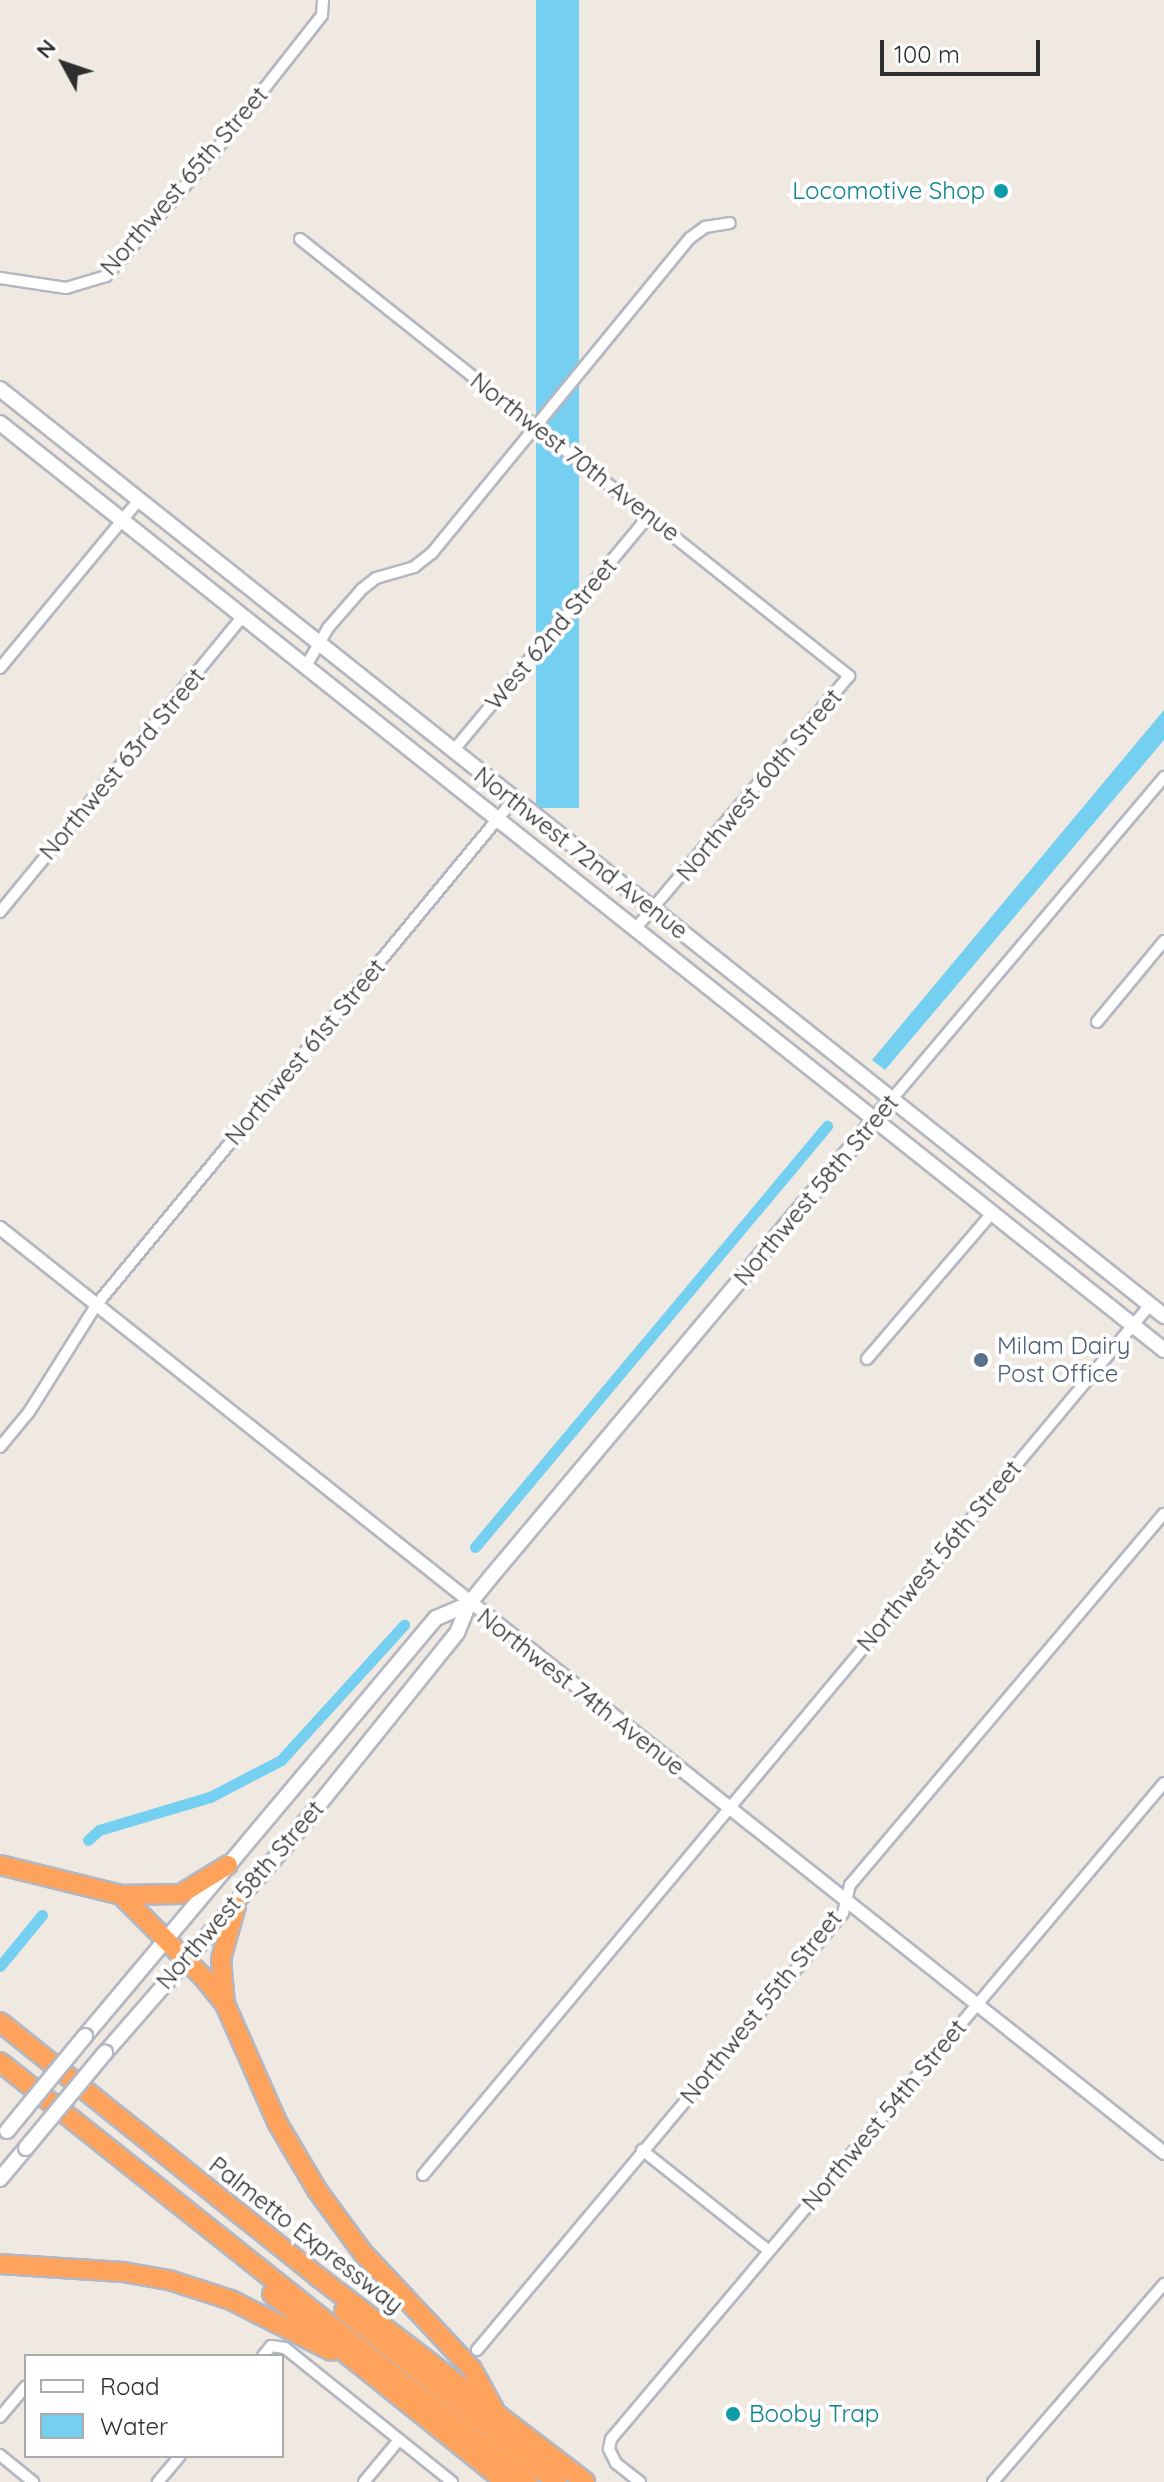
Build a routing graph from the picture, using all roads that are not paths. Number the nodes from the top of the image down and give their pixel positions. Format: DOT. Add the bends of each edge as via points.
graph roads {
  1 [pos="323,0"];
  2 [pos="730,223"];
  3 [pos="300,239"];
  4 [pos="0,278"];
  5 [pos="0,389"];
  6 [pos="0,423"];
  7 [pos="535,425"];
  8 [pos="139,500"];
  9 [pos="649,516"];
  10 [pos="123,521"];
  11 [pos="243,616"];
  12 [pos="319,644"];
  13 [pos="306,666"];
  14 [pos="0,668"];
  15 [pos="849,676"];
  16 [pos="453,751"];
  17 [pos="1164,777"];
  18 [pos="514,799"];
  19 [pos="497,819"];
  20 [pos="653,910"];
  21 [pos="0,912"];
  22 [pos="635,929"];
  23 [pos="1164,941"];
  24 [pos="1097,1022"];
  25 [pos="892,1099"];
  26 [pos="874,1120"];
  27 [pos="992,1213"];
  28 [pos="0,1228"];
  29 [pos="97,1304"];
  30 [pos="1150,1305"];
  31 [pos="1164,1316"];
  32 [pos="1133,1325"];
  33 [pos="1164,1350"];
  34 [pos="867,1359"];
  35 [pos="0,1447"];
  36 [pos="1164,1514"];
  37 [pos="469,1604"];
  38 [pos="1164,1783"];
  39 [pos="728,1807"];
  40 [pos="0,1865"];
  41 [pos="228,1865"];
  42 [pos="121,1895"];
  43 [pos="846,1900"];
  44 [pos="236,1906"];
  45 [pos="165,1942"];
  46 [pos="186,1964"];
  47 [pos="225,2004"];
  48 [pos="976,2004"];
  49 [pos="0,2022"];
  50 [pos="0,2036"];
  51 [pos="0,2062"];
  52 [pos="0,2073"];
  53 [pos="3,2134"];
  54 [pos="642,2150"];
  55 [pos="1164,2153"];
  56 [pos="423,2175"];
  57 [pos="0,2179"];
  58 [pos="769,2251"];
  59 [pos="0,2264"];
  60 [pos="1164,2284"];
  61 [pos="477,2350"];
  62 [pos="265,2354"];
  63 [pos="355,2362"];
  64 [pos="24,2388"];
  65 [pos="494,2409"];
  66 [pos="0,2417"];
  67 [pos="399,2440"];
  68 [pos="0,2455"];
  69 [pos="178,2458"];
  70 [pos="33,2482"];
  71 [pos="158,2482"];
  72 [pos="364,2482"];
  73 [pos="452,2482"];
  74 [pos="506,2482"];
  75 [pos="528,2482"];
  76 [pos="557,2482"];
  77 [pos="585,2482"];
  78 [pos="640,2482"];
  79 [pos="993,2482"];
  1 -- 4 [label="street, Northwest 65th Street" via="322,15 106,276 66,288"];
  2 -- 7 [label="street" via="705,227 690,238"];
  3 -- 7 [label="street, Northwest 70th Avenue"];
  5 -- 8 [label="main road, Northwest 72nd Avenue"];
  6 -- 10 [label="main road, Northwest 72nd Avenue"];
  7 -- 9 [label="street, Northwest 70th Avenue"];
  7 -- 12 [label="street" via="432,553 407,571 367,585"];
  8 -- 10 [label="street"];
  8 -- 12 [label="main road, Northwest 72nd Avenue"];
  9 -- 15 [label="street, Northwest 70th Avenue"];
  9 -- 16 [label="street, West 62nd Street"];
  10 -- 11 [label="main road, Northwest 72nd Avenue"];
  10 -- 14 [label="street"];
  11 -- 13 [label="main road, Northwest 72nd Avenue"];
  11 -- 21 [label="street, Northwest 63rd Street"];
  12 -- 13 [label="street"];
  12 -- 16 [label="main road, Northwest 72nd Avenue"];
  13 -- 19 [label="main road, Northwest 72nd Avenue"];
  15 -- 20 [label="street, Northwest 60th Street"];
  16 -- 18 [label="main road, Northwest 72nd Avenue"];
  17 -- 25 [label="street, Northwest 58th Street"];
  18 -- 19 [label="street, Northwest 61st Street"];
  18 -- 20 [label="main road, Northwest 72nd Avenue"];
  19 -- 22 [label="main road, Northwest 72nd Avenue"];
  19 -- 29 [label="street, Northwest 61st Street"];
  20 -- 22 [label="street, Northwest 60th Street"];
  20 -- 25 [label="main road, Northwest 72nd Avenue"];
  22 -- 26 [label="main road, Northwest 72nd Avenue"];
  23 -- 24 [label="street"];
  25 -- 26 [label="main road, Northwest 58th Street"];
  25 -- 30 [label="main road, Northwest 72nd Avenue"];
  26 -- 27 [label="main road, Northwest 72nd Avenue"];
  26 -- 37 [label="main road, Northwest 58th Street"];
  27 -- 32 [label="main road, Northwest 72nd Avenue"];
  27 -- 34 [label="street"];
  28 -- 29 [label="street, Northwest 74th Avenue"];
  29 -- 35 [label="street, Northwest 61st Street" via="29,1412"];
  29 -- 37 [label="street, Northwest 74th Avenue"];
  30 -- 31 [label="main road, Northwest 72nd Avenue"];
  30 -- 32 [label="street, Northwest 56th Street"];
  32 -- 33 [label="main road, Northwest 72nd Avenue"];
  32 -- 39 [label="street, Northwest 56th Street"];
  36 -- 43 [label="street, Northwest 55th Street" via="850,1885"];
  37 -- 39 [label="street, Northwest 74th Avenue"];
  37 -- 41 [label="main road, Northwest 58th Street" via="436,1618"];
  37 -- 44 [label="main road, Northwest 58th Street" via="457,1633"];
  38 -- 48 [label="street, Northwest 54th Street"];
  39 -- 43 [label="street, Northwest 74th Avenue"];
  39 -- 56 [label="street, Northwest 56th Street"];
  40 -- 42 [label="highway"];
  41 -- 42 [label="highway" via="181,1894"];
  41 -- 45 [label="main road, Northwest 58th Street"];
  42 -- 45 [label="highway" via="149,1918"];
  43 -- 48 [label="street, Northwest 74th Avenue"];
  43 -- 54 [label="street, Northwest 55th Street" via="843,1913"];
  44 -- 46 [label="main road, Northwest 58th Street"];
  44 -- 47 [label="highway" via="221,1959"];
  45 -- 46 [label="highway"];
  45 -- 53 [label="main road, Northwest 58th Street, bridge"];
  46 -- 47 [label="highway"];
  46 -- 57 [label="main road, Northwest 58th Street, bridge"];
  47 -- 65 [label="highway" via="278,2124 317,2190 363,2253 472,2369"];
  48 -- 55 [label="street, Northwest 74th Avenue"];
  48 -- 58 [label="street, Northwest 54th Street"];
  49 -- 65 [label="highway, Palmetto Expressway" via="317,2276"];
  50 -- 76 [label="highway"];
  51 -- 75 [label="highway"];
  52 -- 63 [label="highway"];
  54 -- 58 [label="street"];
  54 -- 61 [label="street, Northwest 55th Street"];
  58 -- 78 [label="street, Northwest 54th Street" via="611,2439 616,2463"];
  59 -- 63 [label="highway" via="123,2272 182,2284 242,2305"];
  60 -- 79 [label="street"];
  62 -- 67 [label="street" via="271,2346 285,2348"];
  63 -- 74 [label="highway"];
  64 -- 66 [label="street"];
  65 -- 77 [label="highway, Palmetto Expressway"];
  67 -- 72 [label="street"];
  67 -- 73 [label="street"];
  68 -- 70 [label="street"];
  69 -- 71 [label="street"];
}
